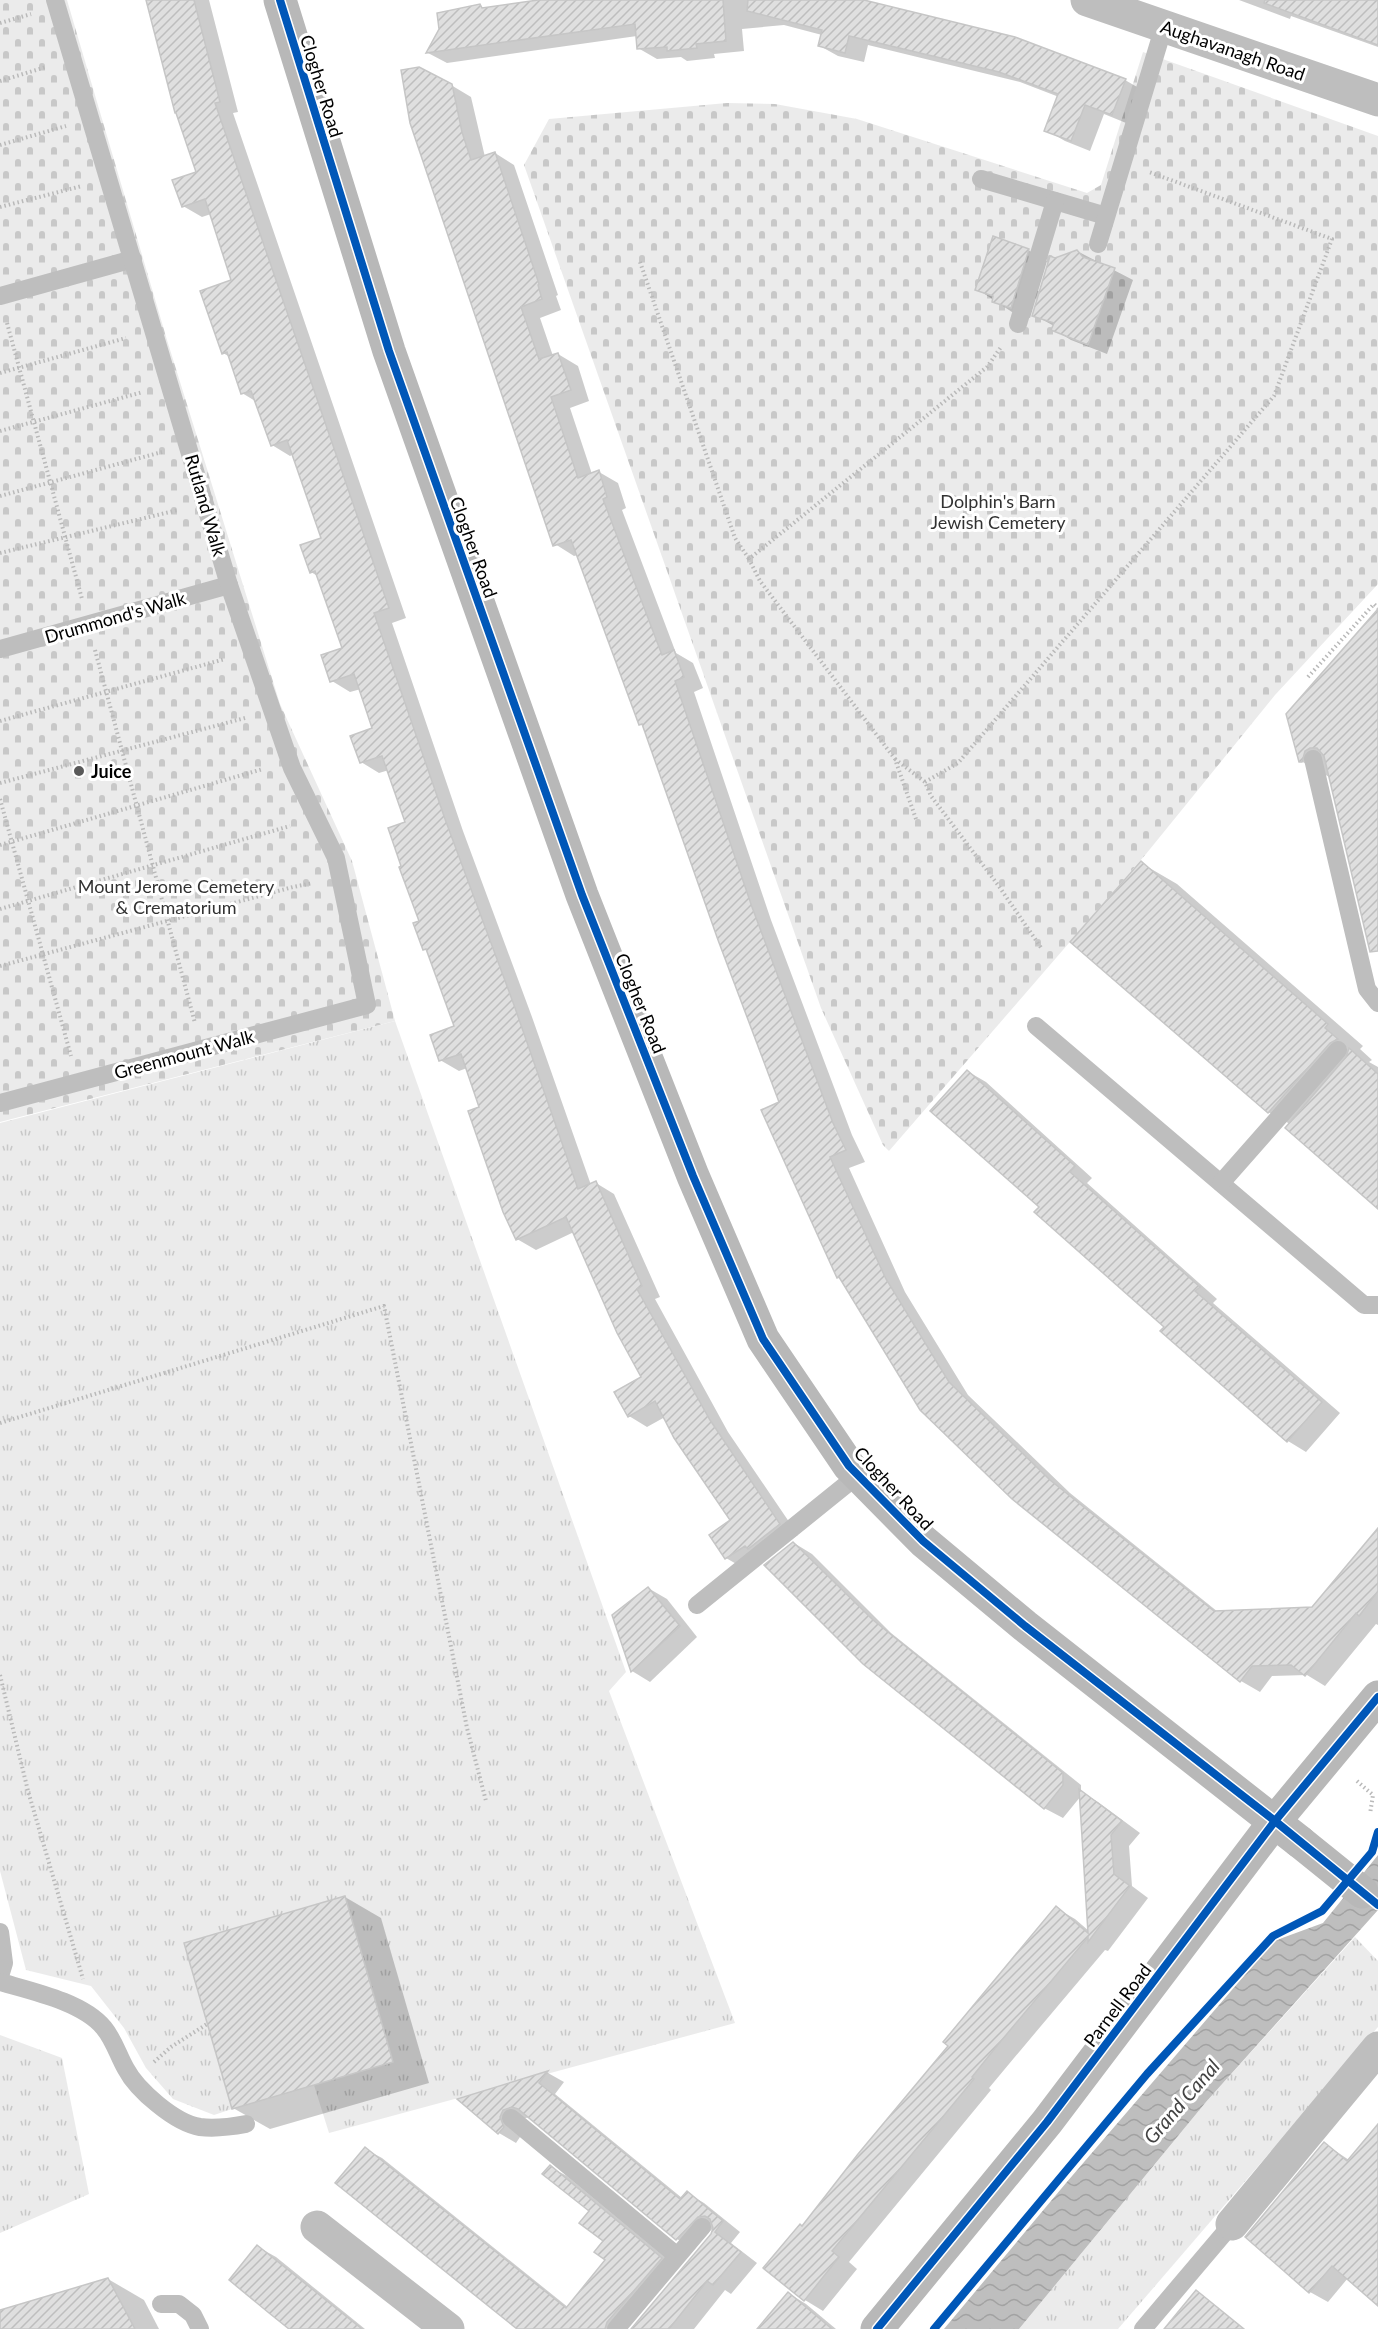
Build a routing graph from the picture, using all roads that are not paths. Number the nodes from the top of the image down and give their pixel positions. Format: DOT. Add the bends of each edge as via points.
graph roads {
  1 [pos="55,0"];
  2 [pos="280,0"];
  3 [pos="1087,0"];
  4 [pos="1164,26"];
  5 [pos="1378,100"];
  6 [pos="981,179"];
  7 [pos="1055,201"];
  8 [pos="1106,216"];
  9 [pos="1098,244"];
  10 [pos="133,259"];
  11 [pos="0,296"];
  12 [pos="1018,324"];
  13 [pos="229,585"];
  14 [pos="0,649"];
  15 [pos="1313,759"];
  16 [pos="1378,1003"];
  17 [pos="368,1005"];
  18 [pos="1036,1026"];
  19 [pos="1338,1050"];
  20 [pos="0,1103"];
  21 [pos="1221,1183"];
  22 [pos="1378,1305"];
  23 [pos="858,1474"];
  24 [pos="697,1605"];
  25 [pos="1378,1697"];
  26 [pos="1288,1832"];
  27 [pos="1378,1905"];
  28 [pos="0,1932"];
  29 [pos="0,1976"];
  30 [pos="0,1982"];
  31 [pos="1378,2048"];
  32 [pos="511,2118"];
  33 [pos="246,2124"];
  34 [pos="1232,2224"];
  35 [pos="702,2226"];
  36 [pos="317,2227"];
  37 [pos="676,2256"];
  38 [pos="161,2304"];
  39 [pos="200,2329"];
  40 [pos="448,2329"];
  41 [pos="616,2329"];
  42 [pos="877,2329"];
  43 [pos="1143,2329"];
  1 -- 10 [label="lane, Rutland Walk"];
  2 -- 23 [label="street, Clogher Road" via="389,351 582,895 693,1176 763,1339"];
  3 -- 4 [label="street, Aughavanagh Road"];
  4 -- 5 [label="street, Aughavanagh Road"];
  4 -- 8 [label="lane"];
  6 -- 7 [label="lane"];
  7 -- 8 [label="lane"];
  7 -- 12 [label="lane"];
  8 -- 9 [label="lane"];
  10 -- 11 [label="lane"];
  10 -- 13 [label="lane, Rutland Walk"];
  13 -- 14 [label="lane, Drummond's Walk"];
  13 -- 17 [label="lane, Rutland Walk" via="290,761 336,858"];
  15 -- 16 [label="lane" via="1366,989"];
  17 -- 20 [label="lane, Greenmount Walk"];
  18 -- 21 [label="lane"];
  19 -- 21 [label="lane"];
  21 -- 22 [label="lane" via="1364,1305"];
  23 -- 24 [label="lane"];
  23 -- 26 [label="street, Clogher Road" via="931,1548"];
  25 -- 26 [label="street, Parnell Road"];
  26 -- 27 [label="street, Clogher Road, bridge"];
  26 -- 42 [label="street, Parnell Road"];
  28 -- 29 [label="lane" via="4,1963"];
  30 -- 33 [label="lane" via="43,1995 92,2017 104,2028 133,2081 178,2117 197,2126"];
  31 -- 34 [label="street"];
  32 -- 37 [label="lane"];
  34 -- 43 [label="lane"];
  35 -- 37 [label="lane"];
  36 -- 40 [label="street"];
  37 -- 41 [label="lane"];
  38 -- 39 [label="lane" via="179,2304 193,2315"];
}
